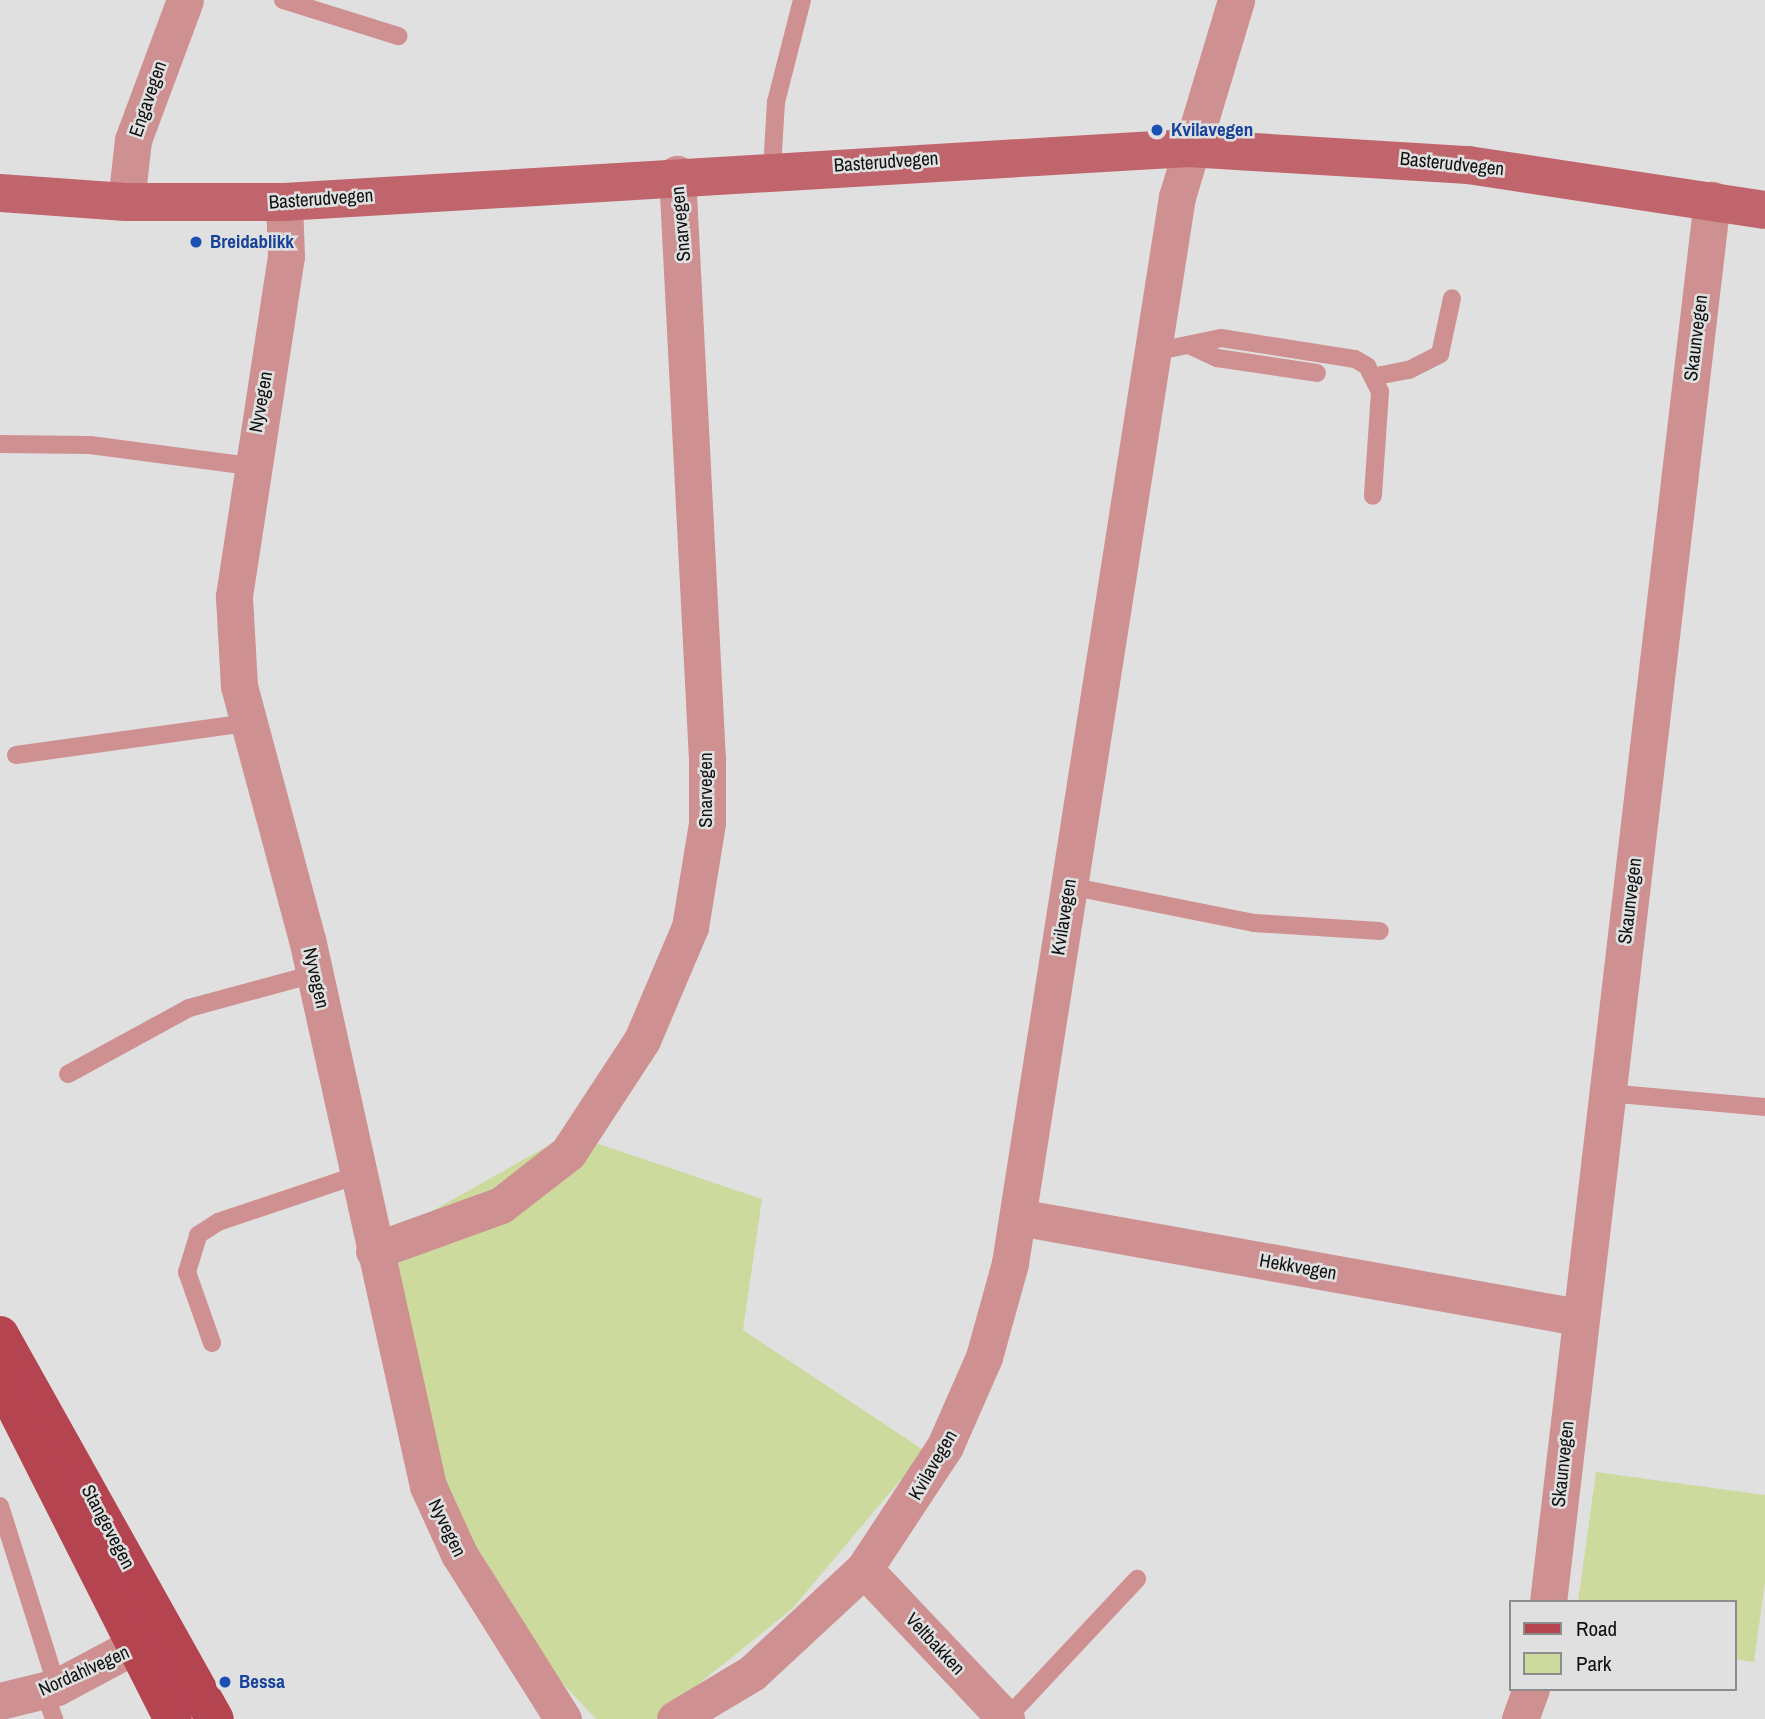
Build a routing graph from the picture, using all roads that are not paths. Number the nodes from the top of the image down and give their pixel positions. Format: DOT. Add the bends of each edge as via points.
graph roads {
  1 [pos="185,0"];
  2 [pos="283,0"];
  3 [pos="802,0"];
  4 [pos="1236,0"];
  5 [pos="398,36"];
  6 [pos="1188,148"];
  7 [pos="772,169"];
  8 [pos="677,174"];
  9 [pos="2,191"];
  10 [pos="1712,200"];
  11 [pos="125,202"];
  12 [pos="284,202"];
  13 [pos="1765,210"];
  14 [pos="1452,299"];
  15 [pos="1189,345"];
  16 [pos="1153,352"];
  17 [pos="1317,373"];
  18 [pos="1377,376"];
  19 [pos="0,444"];
  20 [pos="250,466"];
  21 [pos="1373,496"];
  22 [pos="246,723"];
  23 [pos="16,755"];
  24 [pos="1069,886"];
  25 [pos="1380,931"];
  26 [pos="314,974"];
  27 [pos="68,1074"];
  28 [pos="1607,1093"];
  29 [pos="1765,1107"];
  30 [pos="358,1175"];
  31 [pos="1018,1217"];
  32 [pos="374,1251"];
  33 [pos="1578,1317"];
  34 [pos="0,1335"];
  35 [pos="212,1343"];
  36 [pos="0,1376"];
  37 [pos="0,1506"];
  38 [pos="864,1569"];
  39 [pos="1138,1579"];
  40 [pos="1548,1600"];
  41 [pos="148,1640"];
  42 [pos="1530,1691"];
  43 [pos="52,1699"];
  44 [pos="0,1701"];
  45 [pos="173,1719"];
  46 [pos="215,1719"];
  47 [pos="563,1719"];
  48 [pos="675,1719"];
  49 [pos="1006,1719"];
  50 [pos="1520,1719"];
  1 -- 11 [label="street, Engavegen" via="133,140"];
  2 -- 5 [label="lane"];
  3 -- 7 [label="lane" via="776,102"];
  4 -- 6 [label="street, Kvilavegen"];
  6 -- 7 [label="main road, Basterudvegen"];
  6 -- 10 [label="main road, Basterudvegen" via="1403,159"];
  6 -- 16 [label="street, Kvilavegen"];
  7 -- 8 [label="main road, Basterudvegen"];
  8 -- 12 [label="main road, Basterudvegen"];
  8 -- 32 [label="street, Snarvegen" via="706,760 707,823 691,926 642,1040 568,1153 501,1205"];
  9 -- 11 [label="main road, Basterudvegen"];
  10 -- 13 [label="main road, Basterudvegen"];
  10 -- 28 [label="street, Skaunvegen"];
  11 -- 12 [label="main road, Basterudvegen"];
  12 -- 20 [label="street, Nyvegen" via="286,256"];
  14 -- 18 [label="lane" via="1440,354 1409,370"];
  15 -- 16 [label="lane"];
  15 -- 17 [label="lane" via="1217,358"];
  15 -- 18 [label="lane" via="1221,338 1325,353 1355,359"];
  16 -- 24 [label="street, Kvilavegen"];
  18 -- 21 [label="lane"];
  19 -- 20 [label="lane" via="90,445"];
  20 -- 22 [label="street, Nyvegen" via="234,597 234,652"];
  22 -- 23 [label="lane"];
  22 -- 26 [label="street, Nyvegen"];
  24 -- 25 [label="lane" via="1254,923"];
  24 -- 31 [label="street, Kvilavegen"];
  26 -- 27 [label="lane" via="190,1008"];
  26 -- 30 [label="street, Nyvegen"];
  28 -- 29 [label="lane"];
  28 -- 33 [label="street, Skaunvegen"];
  30 -- 32 [label="street, Nyvegen"];
  30 -- 35 [label="lane" via="218,1222 198,1236 187,1272"];
  31 -- 33 [label="street, Hekkvegen"];
  31 -- 38 [label="street, Kvilavegen" via="1003,1297 968,1398 905,1513"];
  32 -- 47 [label="street, Nyvegen" via="407,1413 438,1514"];
  33 -- 40 [label="street, Skaunvegen"];
  34 -- 41 [label="main road, Stangevegen"];
  36 -- 41 [label="main road, Stangevegen"];
  37 -- 43 [label="lane"];
  38 -- 48 [label="street, Kvilavegen" via="752,1674"];
  38 -- 49 [label="street, Veltbakken"];
  39 -- 49 [label="lane"];
  41 -- 43 [label="street, Nordahlvegen"];
  41 -- 45 [label="main road, Stangevegen"];
  41 -- 46 [label="main road, Stangevegen"];
  42 -- 50 [label="street"];
  43 -- 44 [label="street, Nordahlvegen"];
}
